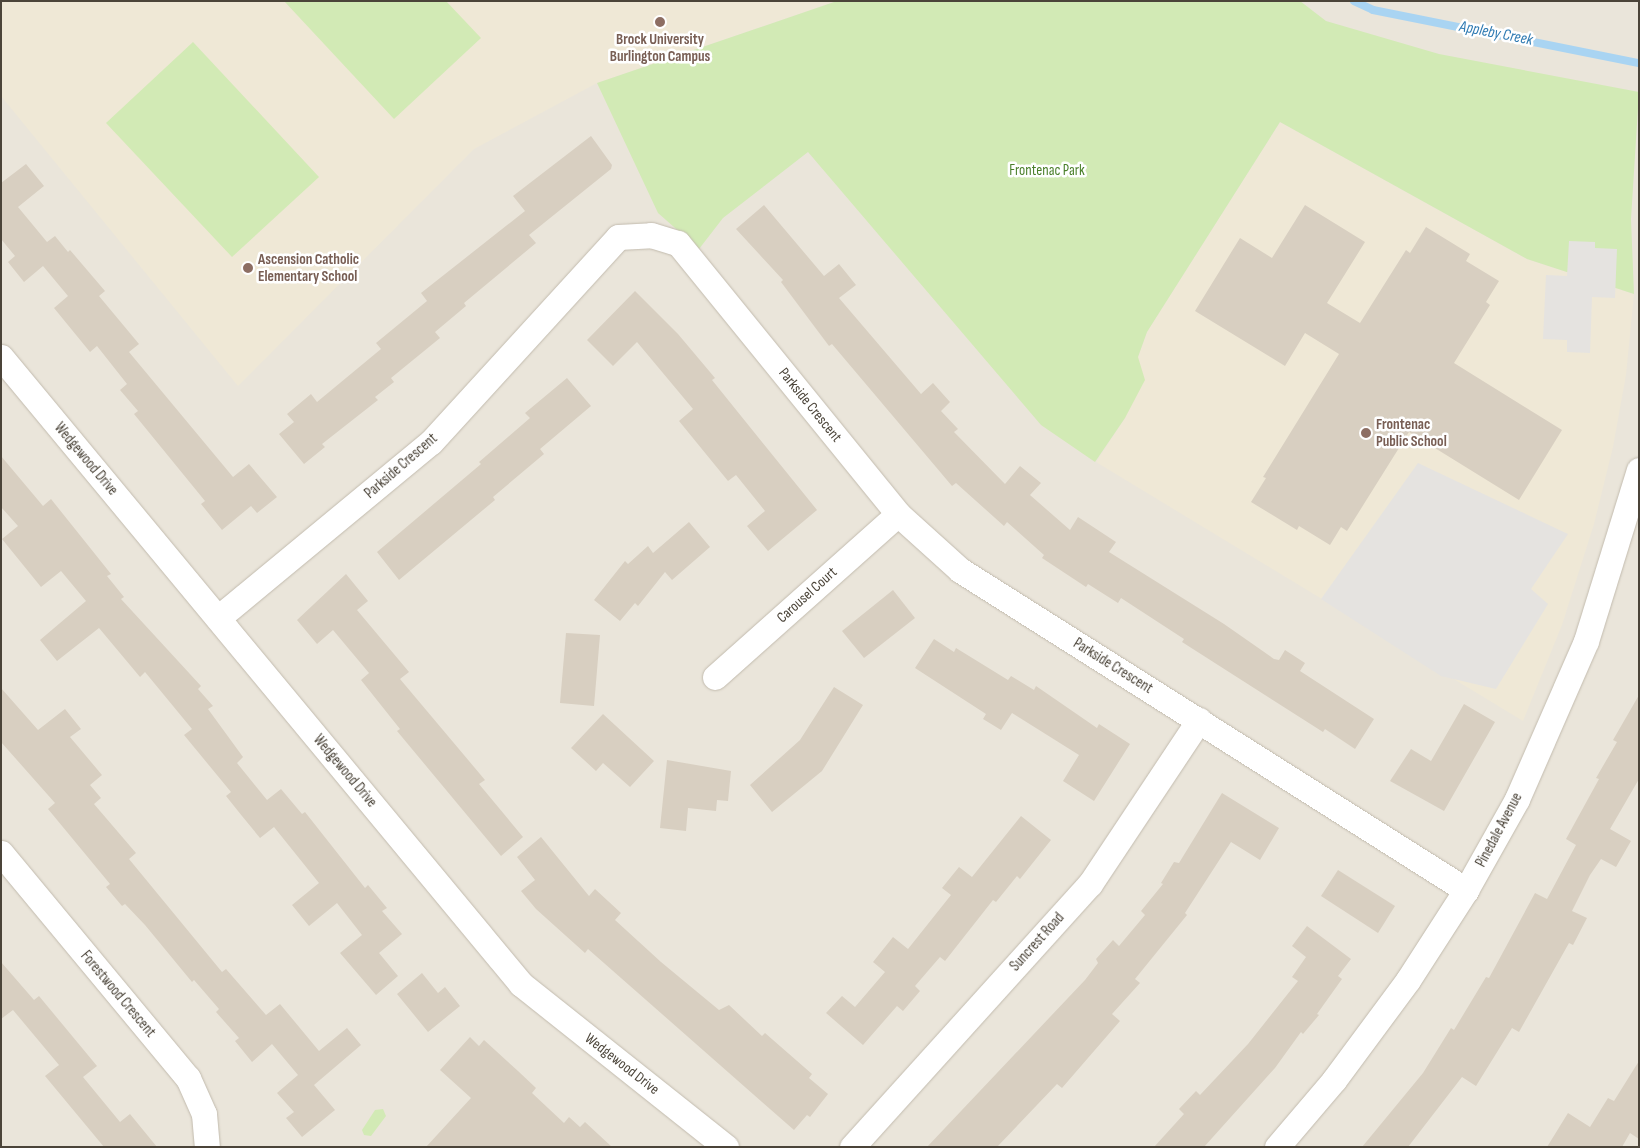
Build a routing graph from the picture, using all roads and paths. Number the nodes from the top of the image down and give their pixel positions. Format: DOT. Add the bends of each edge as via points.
graph roads {
  1 [pos="1,357"];
  2 [pos="1639,470"];
  3 [pos="898,514"];
  4 [pos="218,618"];
  5 [pos="715,677"];
  6 [pos="1199,720"];
  7 [pos="1,854"];
  8 [pos="1466,890"];
  9 [pos="207,1147"];
  10 [pos="726,1147"];
  11 [pos="852,1147"];
  12 [pos="1277,1147"];
  1 -- 4 [label="street, Wedgewood Drive"];
  2 -- 8 [label="street, Pinedale Avenue" via="1586,641 1517,799"];
  3 -- 4 [label="street, Parkside Crescent" via="678,243 651,234 618,237 431,442"];
  3 -- 5 [label="street, Carousel Court"];
  3 -- 6 [label="street, Parkside Crescent" via="960,570"];
  4 -- 10 [label="street, Wedgewood Drive" via="521,984"];
  6 -- 8 [label="street, Parkside Crescent"];
  6 -- 11 [label="street, Suncrest Road" via="1090,884"];
  7 -- 9 [label="street, Forestwood Crescent" via="188,1078 204,1114"];
  8 -- 12 [label="street, Pinedale Avenue" via="1375,1028"];
}
